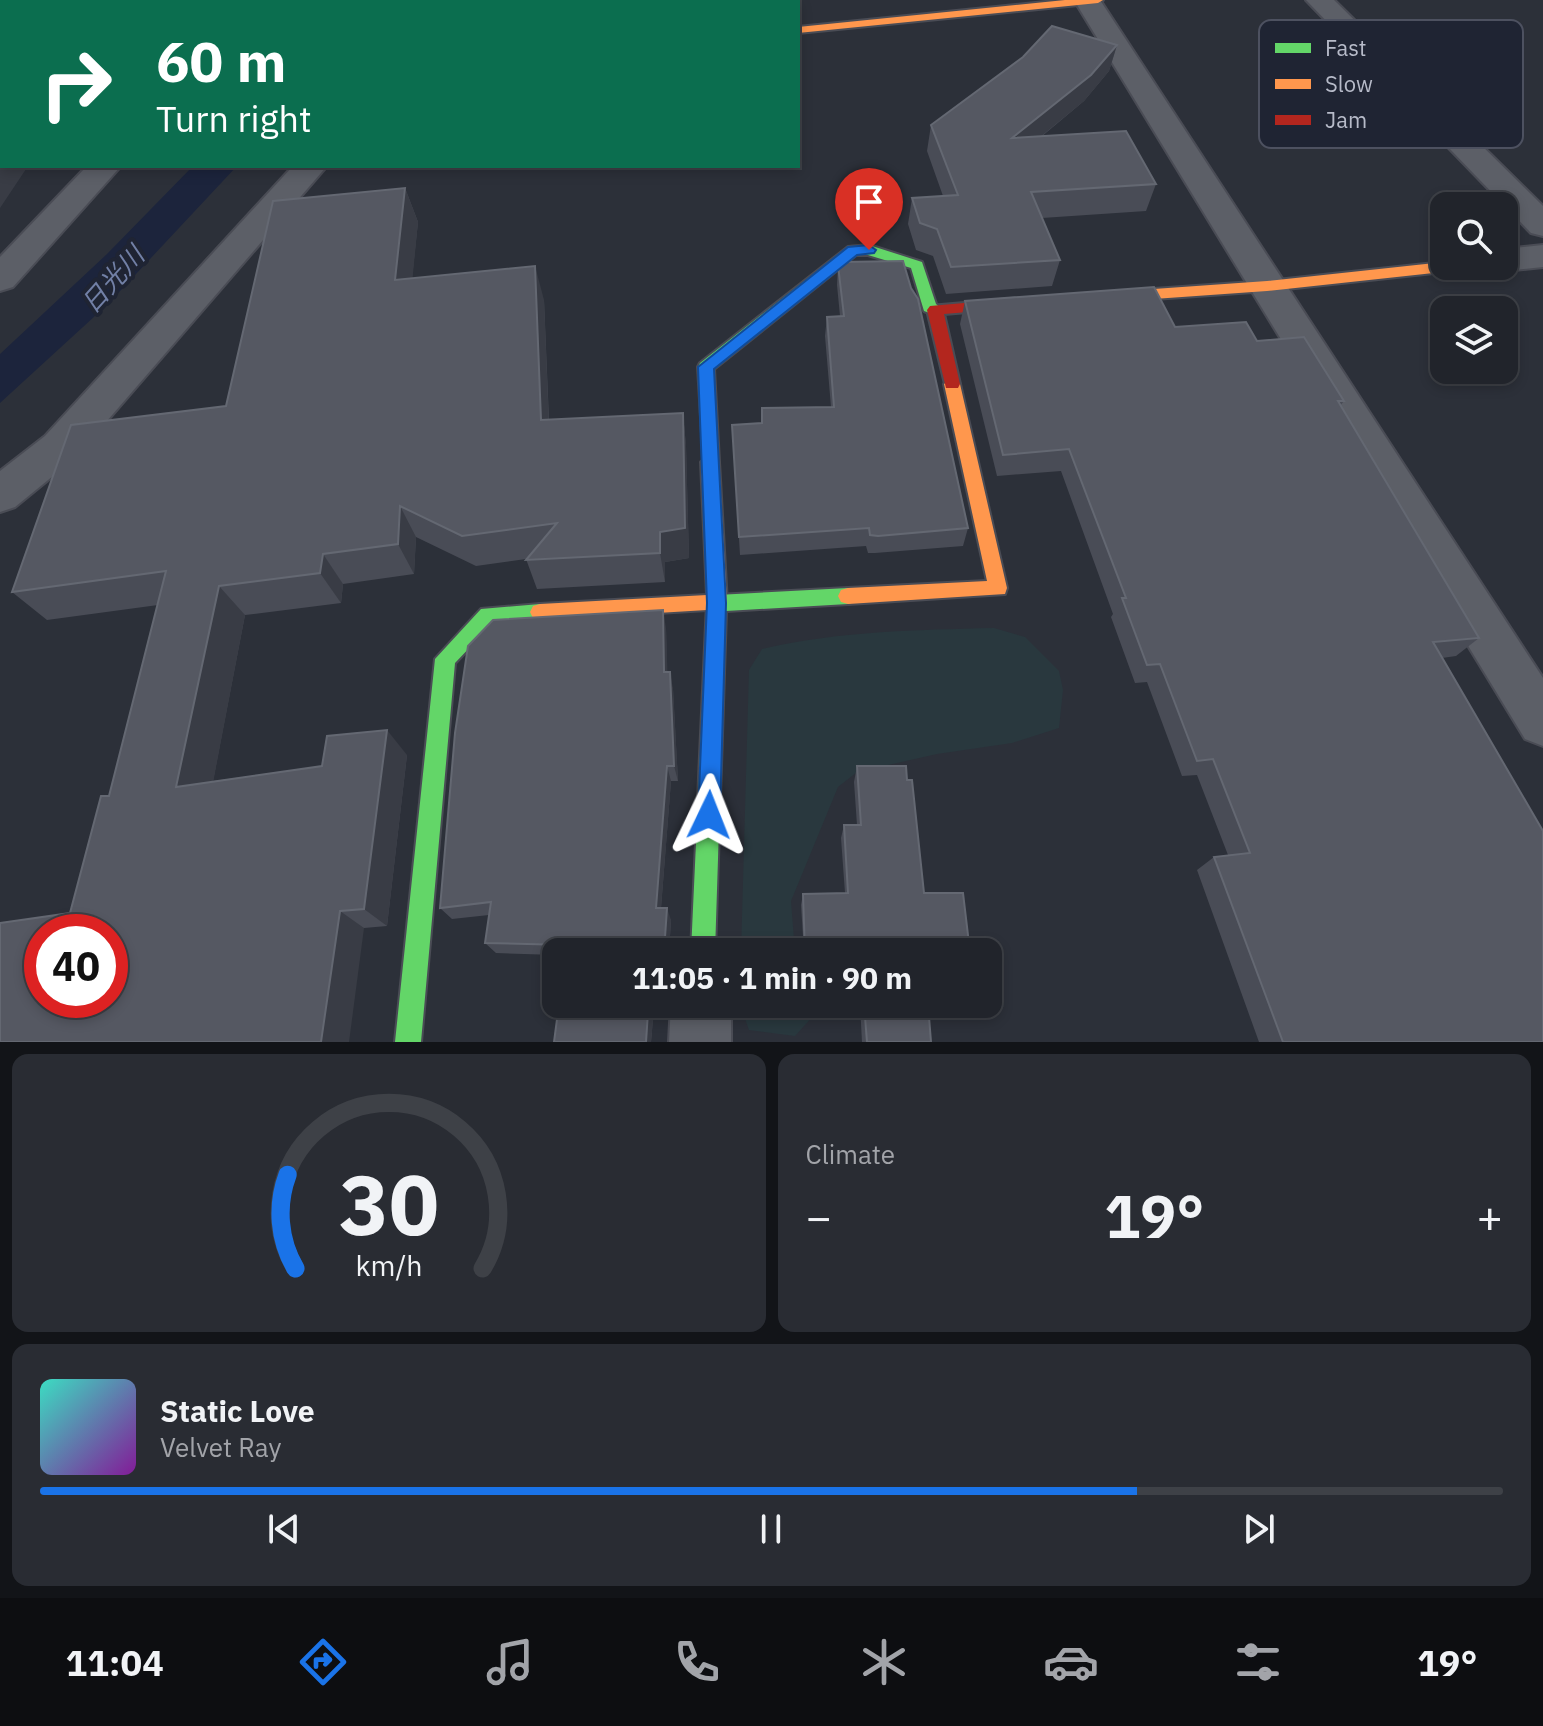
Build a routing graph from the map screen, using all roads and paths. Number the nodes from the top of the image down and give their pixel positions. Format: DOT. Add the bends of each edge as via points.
graph roads {
  1 [pos="1090,0"];
  2 [pos="1319,0"];
  3 [pos="1339,20"];
  4 [pos="800,30"];
  5 [pos="1466,148"];
  6 [pos="103,168"];
  7 [pos="309,168"];
  8 [pos="1543,225"];
  9 [pos="1543,256"];
  10 [pos="1518,259"];
  11 [pos="1430,268"];
  12 [pos="0,279"];
  13 [pos="1267,286"];
  14 [pos="1077,299"];
  15 [pos="1046,302"];
  16 [pos="935,310"];
  17 [pos="0,495"];
  18 [pos="717,603"];
  19 [pos="1543,722"];
  20 [pos="704,938"];
  21 [pos="701,1018"];
  22 [pos="408,1042"];
  23 [pos="700,1042"];
  1 -- 4 [label="street"];
  1 -- 13 [label="street"];
  2 -- 3 [label="street"];
  5 -- 8 [label="street"];
  6 -- 12 [label="street"];
  7 -- 17 [label="street" via="60,447"];
  9 -- 10 [label="street"];
  11 -- 13 [label="street"];
  13 -- 14 [label="street"];
  13 -- 19 [label="street"];
  15 -- 16 [label="street"];
  16 -- 18 [label="street" via="929,307 917,265 853,250 706,367"];
  16 -- 18 [label="street" via="998,588"];
  18 -- 20 [label="street"];
  18 -- 22 [label="street" via="488,615 445,659"];
  21 -- 23 [label="street"];
}
